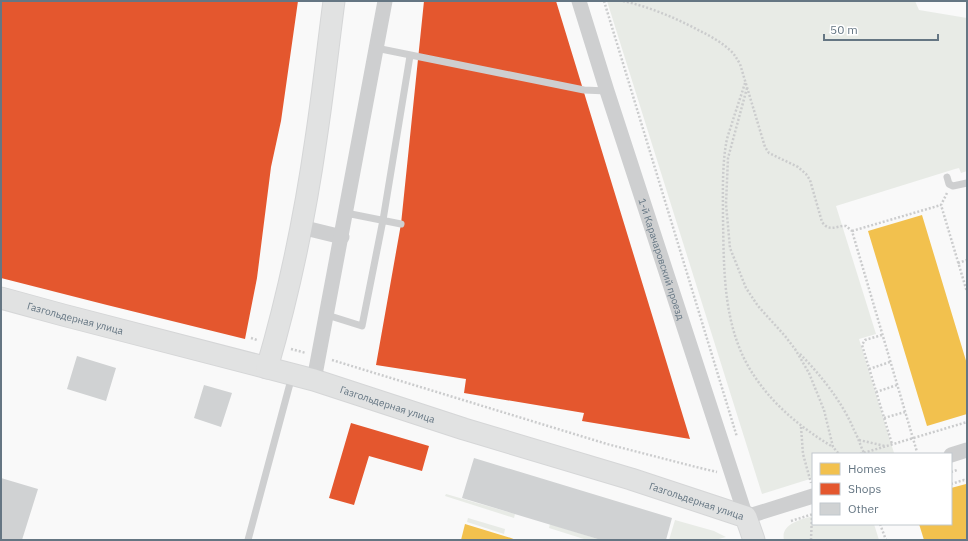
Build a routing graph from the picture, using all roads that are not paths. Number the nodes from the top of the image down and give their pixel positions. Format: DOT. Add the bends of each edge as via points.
graph roads {
  1 [pos="334,1"];
  2 [pos="385,1"];
  3 [pos="579,1"];
  4 [pos="376,48"];
  5 [pos="410,56"];
  6 [pos="607,91"];
  7 [pos="947,177"];
  8 [pos="967,183"];
  9 [pos="346,213"];
  10 [pos="383,220"];
  11 [pos="400,224"];
  12 [pos="301,227"];
  13 [pos="342,236"];
  14 [pos="1,298"];
  15 [pos="327,315"];
  16 [pos="267,368"];
  17 [pos="292,374"];
  18 [pos="314,380"];
  19 [pos="967,450"];
  20 [pos="952,455"];
  21 [pos="812,490"];
  22 [pos="746,516"];
  23 [pos="248,540"];
  24 [pos="754,540"];
  1 -- 12 [label="street" via="316,140"];
  2 -- 4 [label="street"];
  3 -- 6 [label="street, 1-й Карачаровский проезд"];
  4 -- 5 [label="lane"];
  4 -- 9 [label="street"];
  5 -- 6 [label="lane" via="584,90"];
  5 -- 10 [label="lane"];
  6 -- 22 [label="street, 1-й Карачаровский проезд"];
  7 -- 8 [label="lane" via="949,184 953,186"];
  9 -- 10 [label="lane"];
  9 -- 13 [label="street"];
  10 -- 11 [label="lane"];
  10 -- 15 [label="lane" via="362,326"];
  12 -- 13 [label="street"];
  12 -- 16 [label="street"];
  13 -- 15 [label="street"];
  14 -- 16 [label="street, Газгольдерная улица"];
  15 -- 18 [label="street"];
  16 -- 17 [label="street, Газгольдерная улица"];
  17 -- 18 [label="street, Газгольдерная улица"];
  17 -- 23 [label="lane"];
  18 -- 22 [label="street, Газгольдерная улица"];
  19 -- 20 [label="street"];
  21 -- 22 [label="street"];
  22 -- 24 [label="street, Газгольдерная улица"];
}
